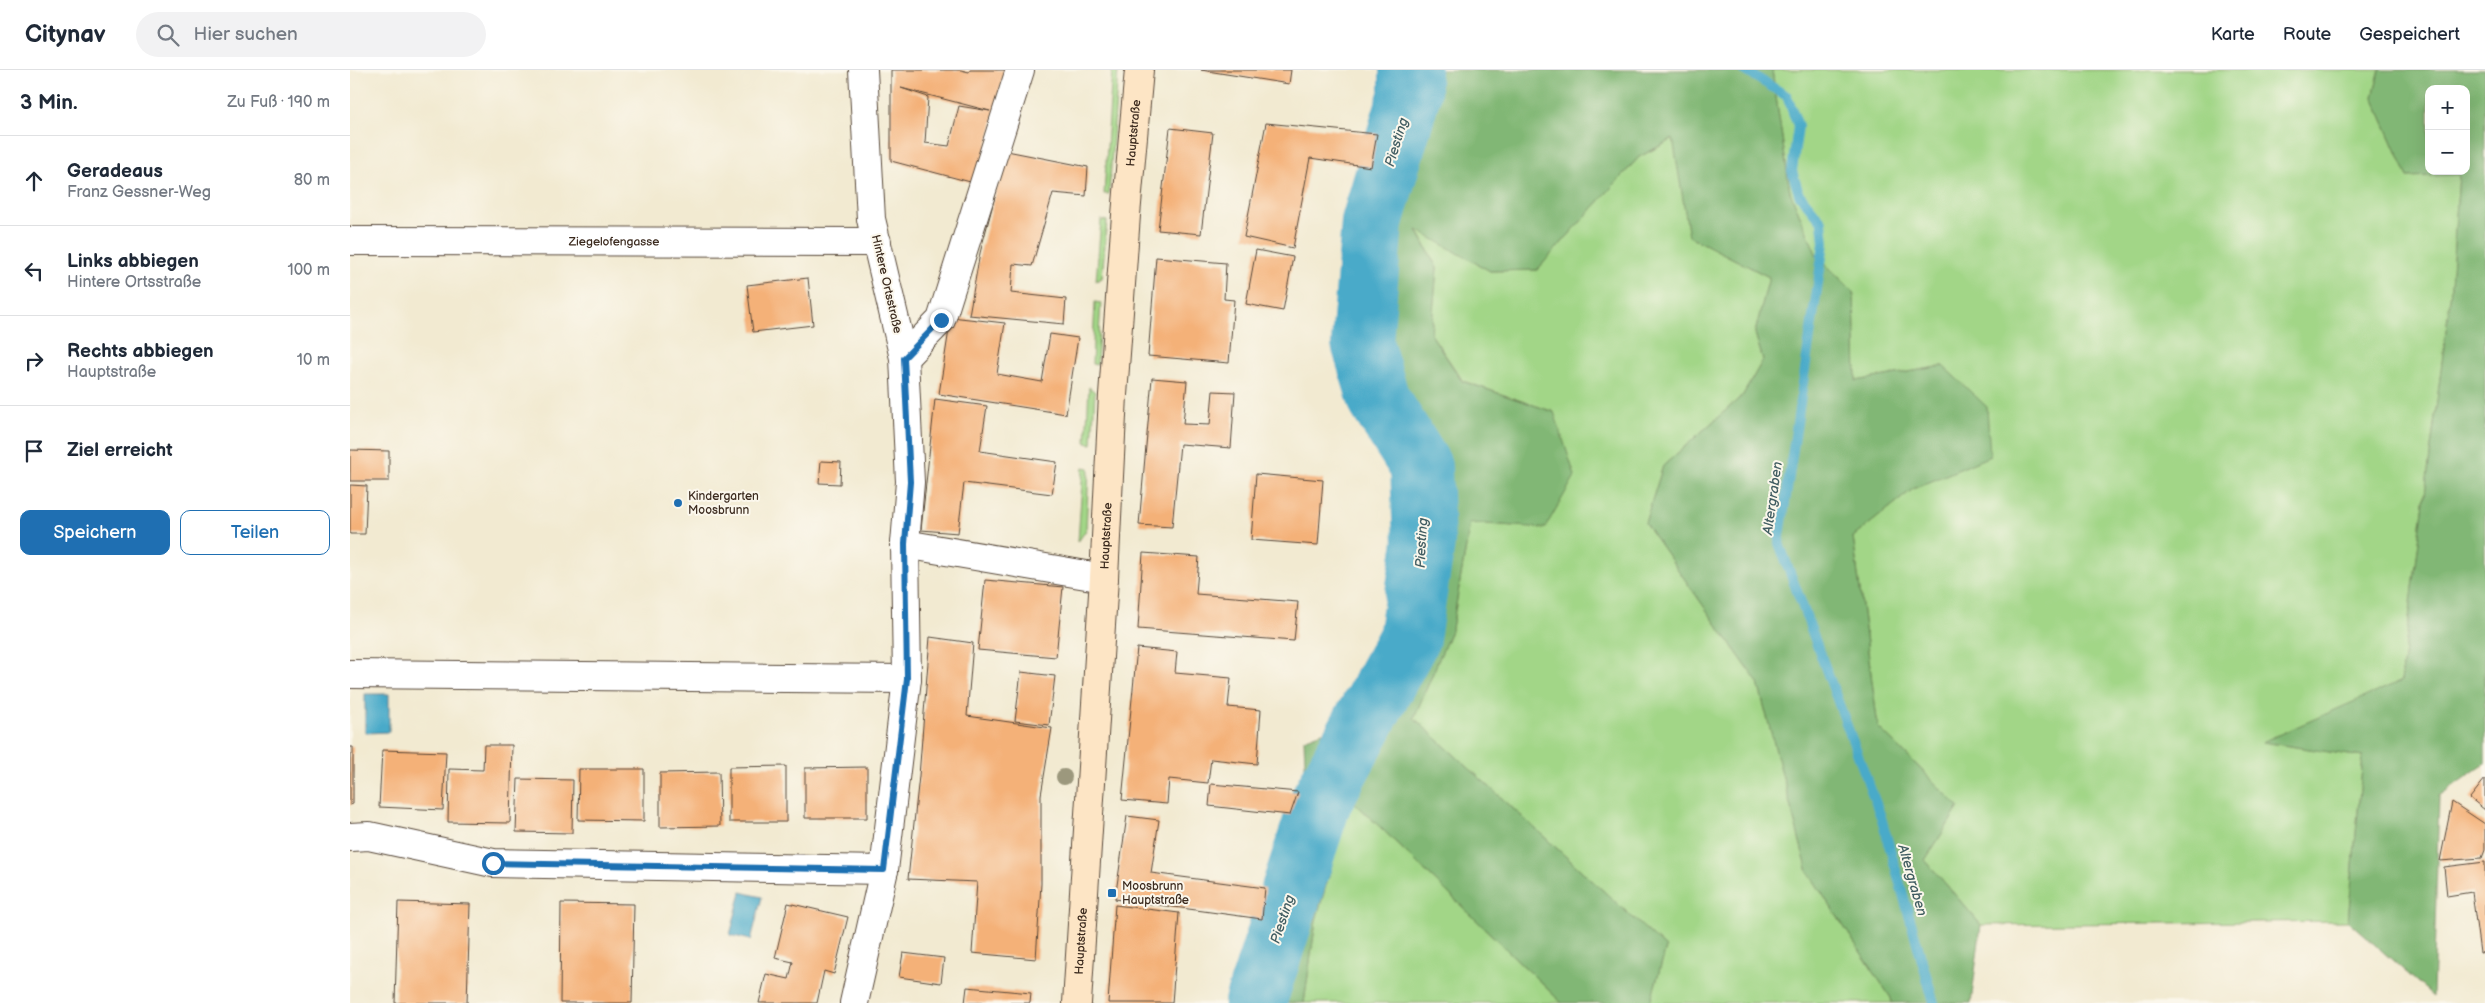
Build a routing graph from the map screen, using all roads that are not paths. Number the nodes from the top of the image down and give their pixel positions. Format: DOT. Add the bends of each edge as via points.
graph roads {
  1 [pos="863,70"];
  2 [pos="1020,70"];
  3 [pos="1139,70"];
  4 [pos="350,241"];
  5 [pos="877,242"];
  6 [pos="904,358"];
  7 [pos="905,544"];
  8 [pos="1104,578"];
  9 [pos="350,674"];
  10 [pos="907,679"];
  11 [pos="350,837"];
  12 [pos="884,870"];
  13 [pos="854,1003"];
  14 [pos="1077,1003"];
  1 -- 5 [label="street, Hintere Ortsstraße" via="871,219"];
  2 -- 6 [label="street" via="941,320"];
  3 -- 8 [label="main road, Hauptstraße" via="1115,367"];
  4 -- 5 [label="street, Ziegelofengasse"];
  5 -- 6 [label="street, Hintere Ortsstraße"];
  6 -- 7 [label="street, Hintere Ortsstraße" via="910,482"];
  7 -- 8 [label="street"];
  7 -- 10 [label="street, Hintere Ortsstraße"];
  8 -- 14 [label="main road, Hauptstraße"];
  9 -- 10 [label="street"];
  10 -- 12 [label="street, Hintere Ortsstraße"];
  11 -- 12 [label="street" via="369,836 493,863"];
  12 -- 13 [label="street, Hintere Ortsstraße"];
}
